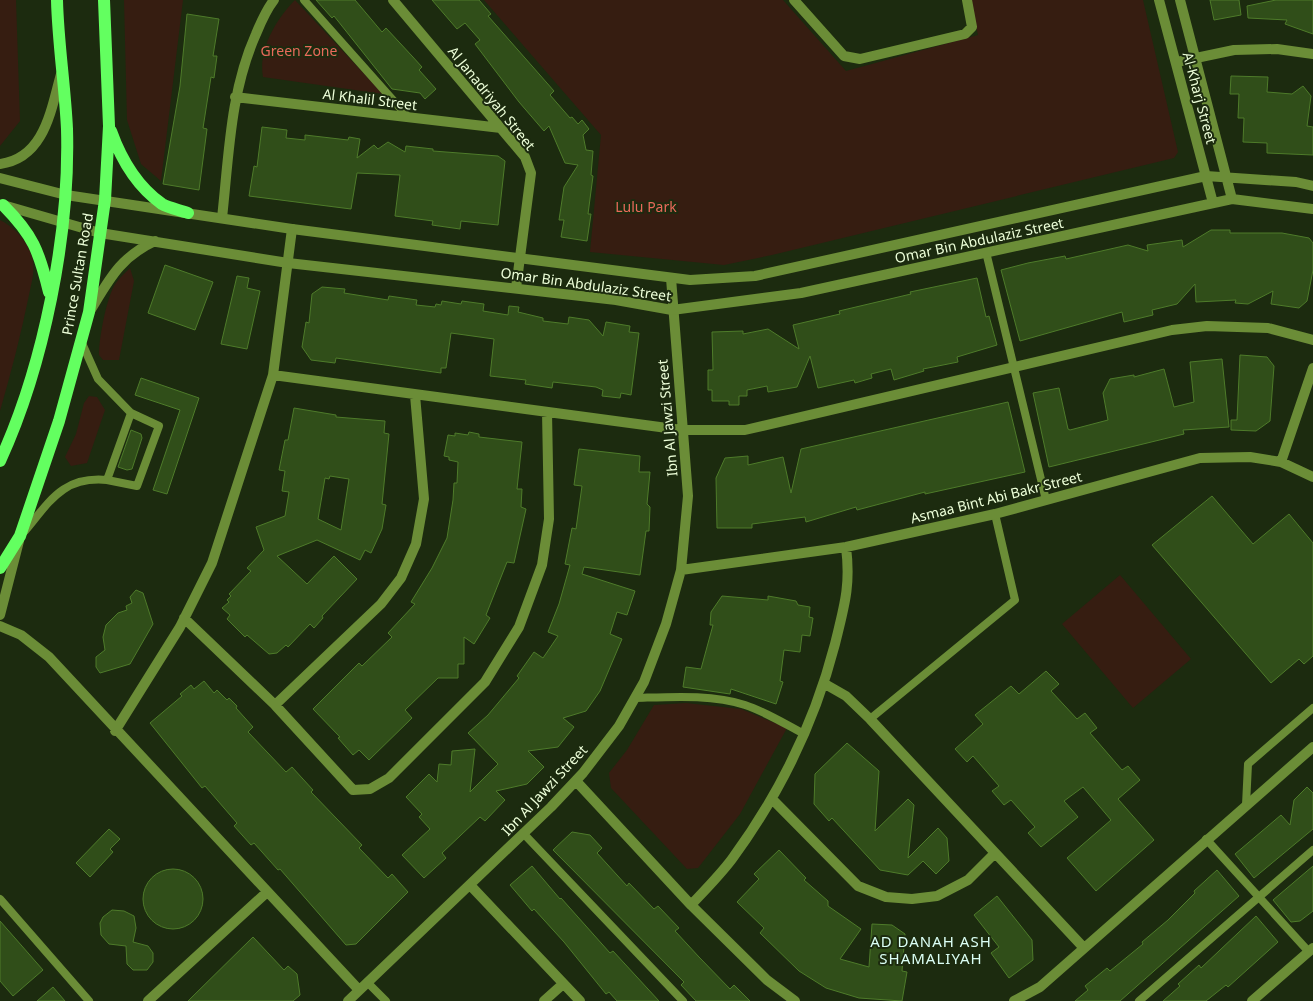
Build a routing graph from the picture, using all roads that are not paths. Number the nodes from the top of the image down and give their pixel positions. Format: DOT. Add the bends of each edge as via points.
graph roads {
  1 [pos="57,0"];
  2 [pos="104,0"];
  3 [pos="274,0"];
  4 [pos="304,0"];
  5 [pos="393,0"];
  6 [pos="794,0"];
  7 [pos="967,0"];
  8 [pos="1159,0"];
  9 [pos="1180,0"];
  10 [pos="1313,54"];
  11 [pos="1194,58"];
  12 [pos="1177,62"];
  13 [pos="62,70"];
  14 [pos="235,97"];
  15 [pos="408,117"];
  16 [pos="109,126"];
  17 [pos="501,128"];
  18 [pos="0,164"];
  19 [pos="1206,176"];
  20 [pos="0,178"];
  21 [pos="1227,179"];
  22 [pos="1313,186"];
  23 [pos="66,195"];
  24 [pos="1232,199"];
  25 [pos="105,200"];
  26 [pos="1214,203"];
  27 [pos="2,205"];
  28 [pos="1313,209"];
  29 [pos="188,213"];
  30 [pos="222,218"];
  31 [pos="64,224"];
  32 [pos="292,229"];
  33 [pos="100,232"];
  34 [pos="155,241"];
  35 [pos="986,252"];
  36 [pos="520,258"];
  37 [pos="288,263"];
  38 [pos="671,278"];
  39 [pos="516,288"];
  40 [pos="50,294"];
  41 [pos="672,310"];
  42 [pos="88,314"];
  43 [pos="1313,340"];
  44 [pos="81,341"];
  45 [pos="1013,367"];
  46 [pos="1313,368"];
  47 [pos="273,375"];
  48 [pos="415,395"];
  49 [pos="547,412"];
  50 [pos="132,413"];
  51 [pos="682,430"];
  52 [pos="0,461"];
  53 [pos="1281,462"];
  54 [pos="1313,477"];
  55 [pos="107,480"];
  56 [pos="1046,500"];
  57 [pos="995,514"];
  58 [pos="20,536"];
  59 [pos="846,547"];
  60 [pos="0,568"];
  61 [pos="681,570"];
  62 [pos="0,615"];
  63 [pos="184,618"];
  64 [pos="0,626"];
  65 [pos="824,684"];
  66 [pos="635,698"];
  67 [pos="276,705"];
  68 [pos="1313,708"];
  69 [pos="870,719"];
  70 [pos="115,731"];
  71 [pos="804,734"];
  72 [pos="1313,747"];
  73 [pos="576,781"];
  74 [pos="772,800"];
  75 [pos="1246,805"];
  76 [pos="524,833"];
  77 [pos="1206,839"];
  78 [pos="1313,850"];
  79 [pos="995,853"];
  80 [pos="470,885"];
  81 [pos="266,893"];
  82 [pos="1258,897"];
  83 [pos="0,899"];
  84 [pos="691,905"];
  85 [pos="1084,948"];
  86 [pos="1311,950"];
  87 [pos="367,982"];
  88 [pos="563,984"];
  89 [pos="359,990"];
  90 [pos="1030,998"];
  91 [pos="89,1001"];
  92 [pos="148,1001"];
  93 [pos="348,1001"];
  94 [pos="386,1001"];
  95 [pos="544,1001"];
  96 [pos="580,1001"];
  97 [pos="683,1001"];
  98 [pos="793,1001"];
  99 [pos="1014,1001"];
  100 [pos="1139,1001"];
  101 [pos="1252,1001"];
  1 -- 13 [label="main road, Prince Sultan Road"];
  2 -- 16 [label="main road, Prince Sultan Road"];
  3 -- 14 [label="street" via="248,52"];
  4 -- 15 [label="lane"];
  5 -- 17 [label="street, Al Janadriyah Street"];
  6 -- 7 [label="street" via="844,56 860,59 966,34 972,27"];
  8 -- 12 [label="street, Al-Kharj Street"];
  9 -- 11 [label="street, Al-Kharj Street"];
  10 -- 11 [label="street" via="1277,49 1234,50"];
  11 -- 12 [label="street"];
  11 -- 21 [label="street, Al-Kharj Street"];
  12 -- 19 [label="street, Al-Kharj Street"];
  13 -- 18 [label="street" via="40,140 16,160"];
  13 -- 23 [label="main road, Prince Sultan Road" via="67,128"];
  14 -- 15 [label="street, Al Khalil Street"];
  14 -- 30 [label="street"];
  15 -- 17 [label="street, Al Khalil Street"];
  16 -- 25 [label="main road, Prince Sultan Road"];
  16 -- 29 [label="main road" via="118,149 141,184 164,205"];
  17 -- 36 [label="street, Al Janadriyah Street" via="525,157 531,173"];
  19 -- 21 [label="street"];
  19 -- 26 [label="street, Al-Kharj Street"];
  19 -- 38 [label="street" via="755,276"];
  20 -- 23 [label="street"];
  21 -- 22 [label="street" via="1296,182"];
  21 -- 24 [label="street, Al-Kharj Street"];
  23 -- 25 [label="street"];
  23 -- 31 [label="main road, Prince Sultan Road"];
  24 -- 26 [label="street, Omar Bin Abdulaziz Street"];
  24 -- 28 [label="street, Omar Bin Abdulaziz Street"];
  25 -- 29 [label="street"];
  25 -- 33 [label="main road, Prince Sultan Road"];
  26 -- 35 [label="street, Omar Bin Abdulaziz Street"];
  27 -- 31 [label="street, Omar Bin Abdulaziz Street"];
  27 -- 40 [label="main road" via="23,225 34,242"];
  29 -- 30 [label="street"];
  30 -- 32 [label="street"];
  31 -- 33 [label="street, Omar Bin Abdulaziz Street"];
  31 -- 40 [label="main road, Prince Sultan Road"];
  32 -- 36 [label="street"];
  32 -- 37 [label="street"];
  33 -- 34 [label="street, Omar Bin Abdulaziz Street"];
  33 -- 42 [label="main road, Prince Sultan Road"];
  34 -- 37 [label="street, Omar Bin Abdulaziz Street"];
  34 -- 42 [label="street" via="132,253 118,266"];
  35 -- 41 [label="street, Omar Bin Abdulaziz Street" via="801,293"];
  35 -- 45 [label="lane"];
  36 -- 38 [label="street"];
  36 -- 39 [label="street, Al Janadriyah Street"];
  37 -- 39 [label="street, Omar Bin Abdulaziz Street"];
  37 -- 47 [label="street"];
  38 -- 41 [label="street, Ibn Al Jawzi Street"];
  39 -- 41 [label="street, Omar Bin Abdulaziz Street"];
  40 -- 52 [label="main road, Prince Sultan Road" via="39,346 12,434"];
  41 -- 51 [label="street, Ibn Al Jawzi Street"];
  42 -- 44 [label="main road, Prince Sultan Road"];
  43 -- 45 [label="street" via="1268,328 1207,326 1172,330"];
  44 -- 50 [label="lane" via="98,379"];
  44 -- 58 [label="main road, Prince Sultan Road" via="59,421"];
  45 -- 51 [label="street" via="745,430"];
  45 -- 56 [label="lane"];
  46 -- 53 [label="street"];
  47 -- 48 [label="street"];
  47 -- 63 [label="street" via="212,563"];
  48 -- 49 [label="street"];
  48 -- 67 [label="street" via="424,499 416,544 401,578 381,604"];
  49 -- 51 [label="street"];
  49 -- 67 [label="street" via="550,519 542,564 518,627 485,682 389,778 370,789 353,790"];
  50 -- 55 [label="lane"];
  50 -- 55 [label="lane" via="159,426 137,486"];
  51 -- 61 [label="street, Ibn Al Jawzi Street" via="688,496"];
  53 -- 54 [label="street, Asmaa Bint Abi Bakr Street"];
  53 -- 56 [label="street, Asmaa Bint Abi Bakr Street" via="1250,457 1200,458"];
  55 -- 58 [label="lane" via="91,478 72,483 55,496"];
  56 -- 57 [label="street, Asmaa Bint Abi Bakr Street"];
  57 -- 59 [label="street, Asmaa Bint Abi Bakr Street"];
  57 -- 69 [label="lane" via="1015,600"];
  58 -- 60 [label="main road, Prince Sultan Road"];
  58 -- 62 [label="street"];
  59 -- 61 [label="street, Asmaa Bint Abi Bakr Street"];
  59 -- 65 [label="street" via="847,596"];
  61 -- 66 [label="street, Ibn Al Jawzi Street" via="666,624"];
  63 -- 67 [label="street"];
  63 -- 70 [label="street"];
  64 -- 70 [label="street" via="22,635 49,657"];
  65 -- 69 [label="street" via="846,696"];
  65 -- 71 [label="street"];
  66 -- 71 [label="lane" via="697,698 744,704"];
  66 -- 73 [label="street, Ibn Al Jawzi Street" via="619,726"];
  68 -- 75 [label="lane" via="1248,764"];
  69 -- 79 [label="street"];
  70 -- 81 [label="street"];
  71 -- 74 [label="street"];
  72 -- 75 [label="street"];
  73 -- 76 [label="street, Ibn Al Jawzi Street"];
  73 -- 84 [label="street"];
  74 -- 79 [label="street" via="858,886 886,897 912,899 937,896 968,880"];
  74 -- 84 [label="street" via="731,860"];
  75 -- 77 [label="street"];
  76 -- 80 [label="street, Ibn Al Jawzi Street"];
  76 -- 97 [label="lane"];
  77 -- 82 [label="lane"];
  77 -- 85 [label="street"];
  78 -- 82 [label="lane"];
  79 -- 85 [label="street"];
  80 -- 87 [label="street, Ibn Al Jawzi Street"];
  80 -- 88 [label="street"];
  81 -- 89 [label="street"];
  81 -- 92 [label="street"];
  82 -- 86 [label="lane"];
  82 -- 100 [label="lane"];
  83 -- 91 [label="lane"];
  84 -- 98 [label="street" via="767,980"];
  85 -- 90 [label="street"];
  86 -- 101 [label="street"];
  87 -- 89 [label="street, Ibn Al Jawzi Street"];
  87 -- 94 [label="lane"];
  88 -- 95 [label="street"];
  88 -- 96 [label="street"];
  89 -- 93 [label="street, Ibn Al Jawzi Street"];
  90 -- 99 [label="street"];
}
